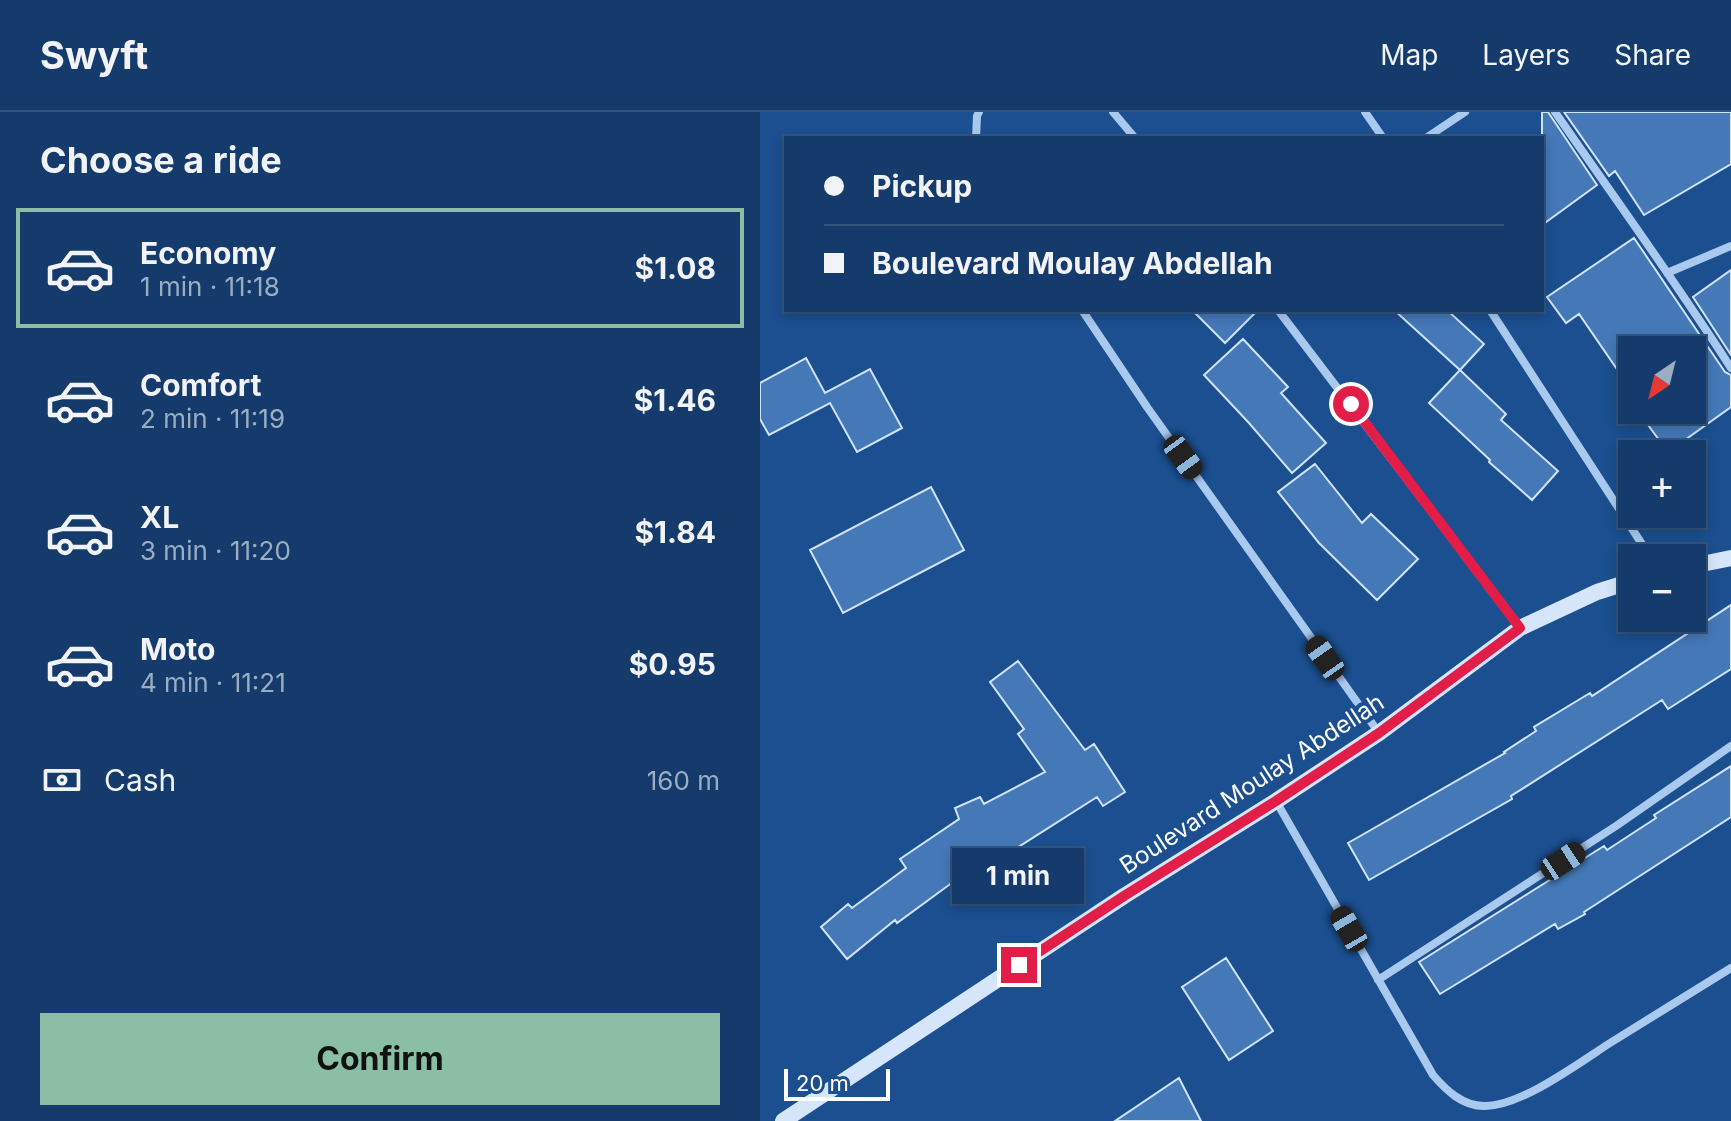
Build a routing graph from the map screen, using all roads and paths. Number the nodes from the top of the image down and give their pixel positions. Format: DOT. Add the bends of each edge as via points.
graph roads {
  1 [pos="979,112"];
  2 [pos="1113,112"];
  3 [pos="1365,112"];
  4 [pos="1465,112"];
  5 [pos="1555,112"];
  6 [pos="976,136"];
  7 [pos="1133,136"];
  8 [pos="1382,136"];
  9 [pos="1429,136"];
  10 [pos="1731,246"];
  11 [pos="1667,273"];
  12 [pos="1083,312"];
  13 [pos="1280,312"];
  14 [pos="1491,312"];
  15 [pos="1731,368"];
  16 [pos="1642,544"];
  17 [pos="1731,558"];
  18 [pos="1706,563"];
  19 [pos="1618,585"];
  20 [pos="1520,628"];
  21 [pos="1379,733"];
  22 [pos="1731,746"];
  23 [pos="1276,801"];
  24 [pos="1731,968"];
  25 [pos="1378,980"];
  26 [pos="783,1121"];
  1 -- 6 [label="street"];
  2 -- 7 [label="street"];
  3 -- 8 [label="street"];
  4 -- 9 [label="street"];
  5 -- 11 [label="street"];
  10 -- 11 [label="street"];
  11 -- 15 [label="street"];
  12 -- 21 [label="street"];
  13 -- 20 [label="street"];
  14 -- 16 [label="street"];
  17 -- 18 [label="main road"];
  19 -- 20 [label="main road, Boulevard Moulay Abdellah"];
  20 -- 21 [label="main road, Boulevard Moulay Abdellah"];
  21 -- 23 [label="main road, Boulevard Moulay Abdellah"];
  22 -- 25 [label="street"];
  23 -- 25 [label="street"];
  23 -- 26 [label="main road, Boulevard Moulay Abdellah"];
  24 -- 25 [label="street" via="1545,1084 1484,1106 1469,1104 1443,1087"];
}
